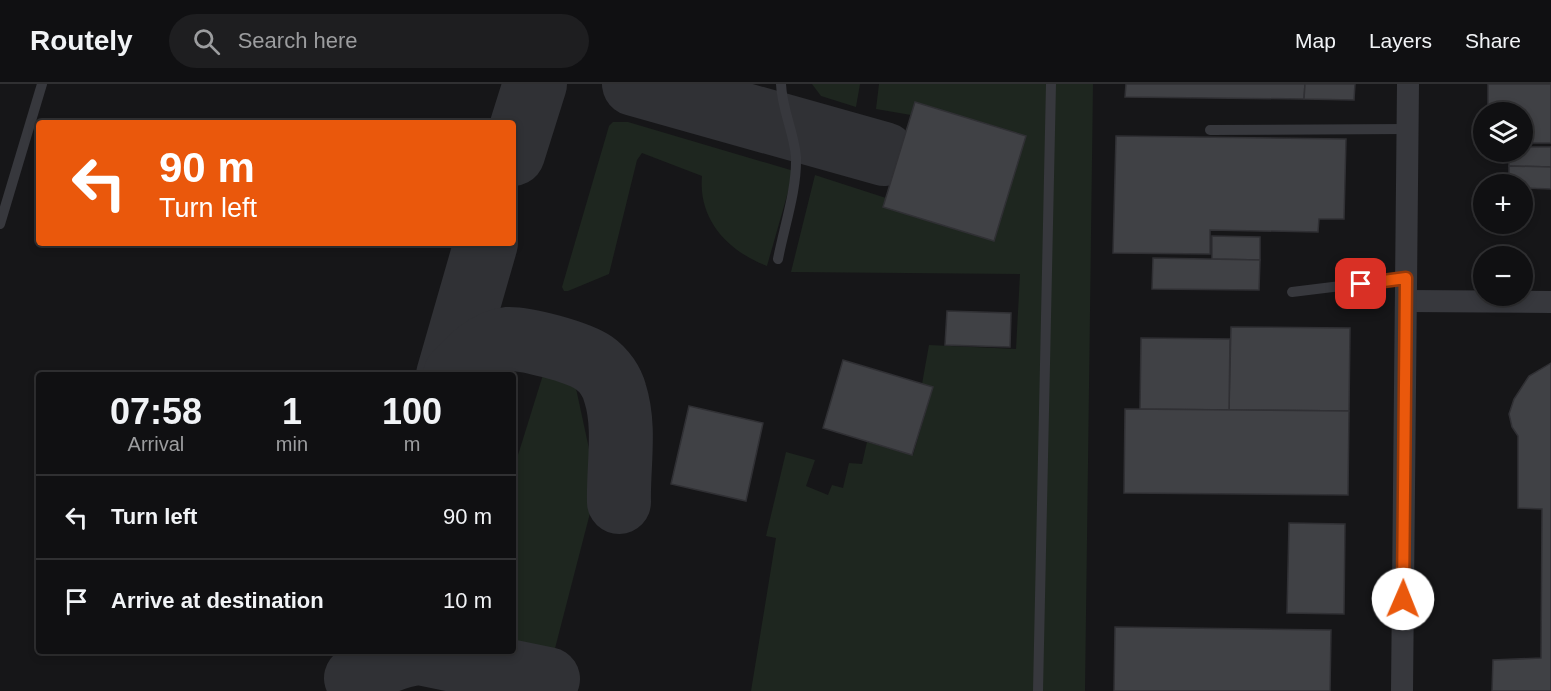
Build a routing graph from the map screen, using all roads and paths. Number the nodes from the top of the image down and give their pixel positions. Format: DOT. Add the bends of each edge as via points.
graph roads {
  1 [pos="42,84"];
  2 [pos="781,84"];
  3 [pos="1051,84"];
  4 [pos="1408,84"];
  5 [pos="1407,129"];
  6 [pos="1210,130"];
  7 [pos="0,224"];
  8 [pos="778,259"];
  9 [pos="1406,278"];
  10 [pos="1293,292"];
  11 [pos="1407,301"];
  12 [pos="1551,302"];
  13 [pos="1038,691"];
  14 [pos="1402,691"];
  1 -- 7 [label="lane"];
  2 -- 8 [label="lane" via="794,142 795,172"];
  3 -- 13 [label="lane"];
  4 -- 5 [label="street"];
  5 -- 6 [label="lane"];
  5 -- 9 [label="street"];
  9 -- 10 [label="lane"];
  9 -- 11 [label="street"];
  11 -- 12 [label="street"];
  11 -- 14 [label="street"];
}
